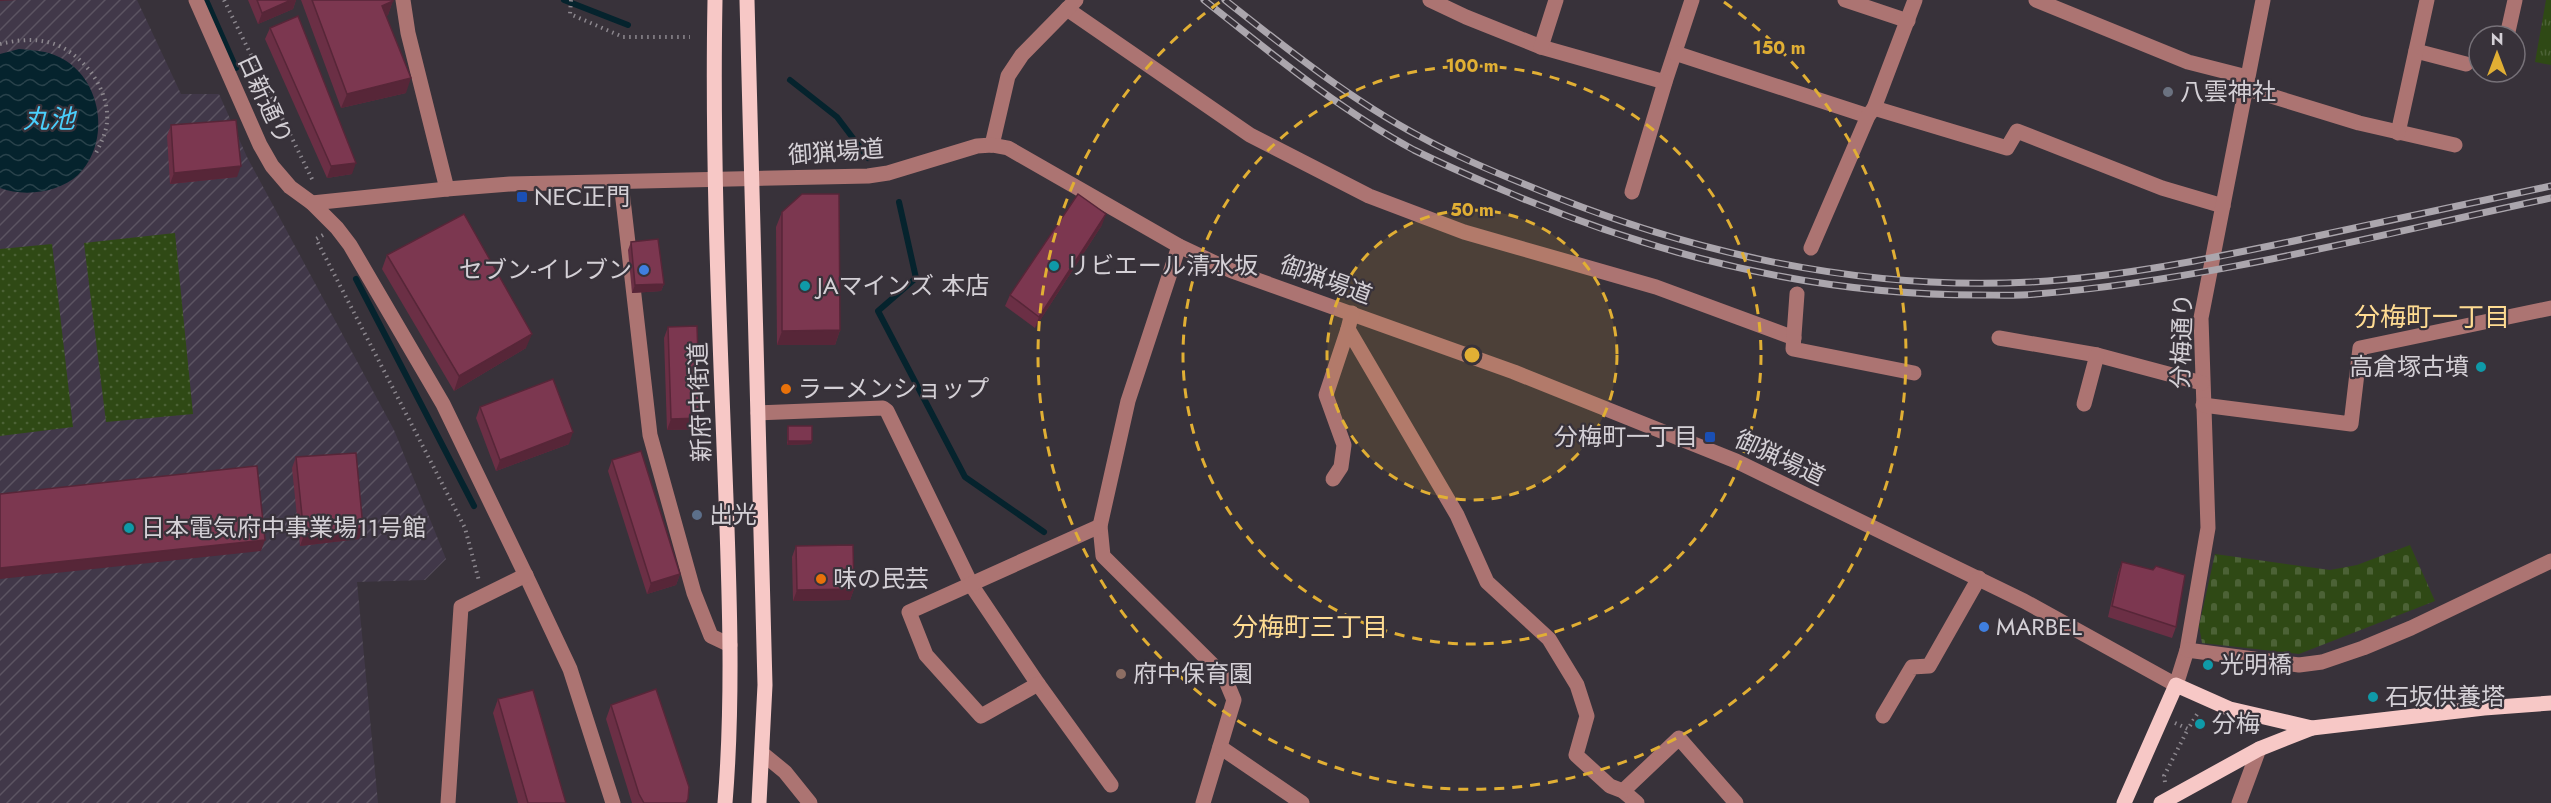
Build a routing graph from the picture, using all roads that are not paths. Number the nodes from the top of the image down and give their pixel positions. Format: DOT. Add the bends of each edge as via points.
graph roads {
  1 [pos="196,0"];
  2 [pos="403,0"];
  3 [pos="715,0"];
  4 [pos="747,0"];
  5 [pos="1430,0"];
  6 [pos="1556,0"];
  7 [pos="1692,0"];
  8 [pos="1845,0"];
  9 [pos="1915,0"];
  10 [pos="2036,0"];
  11 [pos="2263,0"];
  12 [pos="2427,0"];
  13 [pos="2515,0"];
  14 [pos="1071,5"];
  15 [pos="1908,21"];
  16 [pos="2510,24"];
  17 [pos="1541,47"];
  18 [pos="2416,51"];
  19 [pos="1675,53"];
  20 [pos="2466,64"];
  21 [pos="1665,82"];
  22 [pos="2246,83"];
  23 [pos="1871,112"];
  24 [pos="2398,133"];
  25 [pos="992,145"];
  26 [pos="2455,145"];
  27 [pos="753,179"];
  28 [pos="715,180"];
  29 [pos="621,182"];
  30 [pos="447,189"];
  31 [pos="1632,192"];
  32 [pos="312,203"];
  33 [pos="2223,206"];
  34 [pos="1179,246"];
  35 [pos="1811,248"];
  36 [pos="1797,294"];
  37 [pos="2551,308"];
  38 [pos="1352,314"];
  39 [pos="1348,329"];
  40 [pos="1794,338"];
  41 [pos="1999,338"];
  42 [pos="2097,355"];
  43 [pos="1914,373"];
  44 [pos="2202,383"];
  45 [pos="2084,404"];
  46 [pos="2203,405"];
  47 [pos="758,413"];
  48 [pos="1333,478"];
  49 [pos="1100,526"];
  50 [pos="2551,561"];
  51 [pos="526,575"];
  52 [pos="1979,578"];
  53 [pos="972,586"];
  54 [pos="730,645"];
  55 [pos="2187,650"];
  56 [pos="1038,684"];
  57 [pos="2176,685"];
  58 [pos="2551,703"];
  59 [pos="1883,716"];
  60 [pos="2312,728"];
  61 [pos="1220,747"];
  62 [pos="2259,749"];
  63 [pos="763,754"];
  64 [pos="1111,784"];
  65 [pos="1623,791"];
  66 [pos="2164,801"];
  67 [pos="448,803"];
  68 [pos="613,803"];
  69 [pos="725,803"];
  70 [pos="759,803"];
  71 [pos="810,803"];
  72 [pos="1203,803"];
  73 [pos="1302,803"];
  74 [pos="1637,803"];
  75 [pos="1736,803"];
  76 [pos="2124,803"];
  77 [pos="2239,803"];
  1 -- 32 [label="street, 日新通り" via="260,145 290,187"];
  2 -- 30 [label="street"];
  3 -- 28 [label="main road, 新府中街道"];
  4 -- 27 [label="main road"];
  5 -- 17 [label="street"];
  6 -- 17 [label="street"];
  7 -- 19 [label="street"];
  8 -- 15 [label="street"];
  9 -- 15 [label="street"];
  10 -- 22 [label="street"];
  11 -- 22 [label="street, 分梅通り"];
  12 -- 18 [label="street"];
  13 -- 16 [label="street"];
  14 -- 25 [label="street" via="1022,55 1008,76"];
  14 -- 40 [label="street" via="1250,135 1369,196 1464,232 1656,287"];
  15 -- 23 [label="street"];
  17 -- 21 [label="street"];
  18 -- 20 [label="street"];
  18 -- 24 [label="street"];
  19 -- 21 [label="street"];
  19 -- 23 [label="street"];
  21 -- 31 [label="street"];
  22 -- 24 [label="street"];
  22 -- 33 [label="street, 分梅通り"];
  23 -- 33 [label="street" via="2007,148 2018,131 2162,188"];
  23 -- 35 [label="street"];
  24 -- 26 [label="street"];
  25 -- 27 [label="street, 御猟場道" via="868,176"];
  25 -- 34 [label="street, 御猟場道" via="1022,154"];
  27 -- 28 [label="street, 御猟場道"];
  27 -- 47 [label="main road"];
  28 -- 29 [label="street, 御猟場道"];
  28 -- 54 [label="main road, 新府中街道"];
  29 -- 30 [label="street, 御猟場道"];
  29 -- 54 [label="street" via="650,435 694,593 711,636"];
  30 -- 32 [label="street, 御猟場道"];
  32 -- 51 [label="street, 日新通り" via="337,228 369,276 443,404"];
  33 -- 44 [label="street, 分梅通り" via="2201,318"];
  34 -- 38 [label="street, 御猟場道" via="1232,271"];
  34 -- 49 [label="street" via="1128,401"];
  36 -- 40 [label="street"];
  37 -- 46 [label="street" via="2360,348 2351,424"];
  38 -- 39 [label="street"];
  38 -- 52 [label="street, 御猟場道" via="1514,372 1736,461"];
  39 -- 48 [label="street" via="1326,395 1344,446 1341,467"];
  39 -- 65 [label="street" via="1458,515 1487,582 1549,639 1577,685 1587,716 1576,755 1610,786"];
  40 -- 43 [label="street" via="1793,349"];
  41 -- 42 [label="street"];
  42 -- 44 [label="street"];
  42 -- 45 [label="street"];
  44 -- 46 [label="street, 分梅通り"];
  46 -- 55 [label="street, 分梅通り" via="2208,528"];
  47 -- 53 [label="street" via="883,408 887,411"];
  47 -- 63 [label="main road" via="765,663"];
  49 -- 53 [label="street"];
  49 -- 61 [label="street" via="1104,556 1224,676 1234,700"];
  50 -- 55 [label="street" via="2411,628 2322,662 2299,665"];
  51 -- 67 [label="street" via="461,607"];
  51 -- 68 [label="street, 日新通り" via="570,669"];
  52 -- 57 [label="street, 御猟場道"];
  52 -- 59 [label="street" via="1929,666 1912,667"];
  53 -- 56 [label="street"];
  53 -- 56 [label="street" via="909,612 926,656 981,716"];
  54 -- 69 [label="main road, 新府中街道"];
  55 -- 57 [label="street, 分梅通り"];
  56 -- 64 [label="street"];
  57 -- 60 [label="main road" via="2230,709"];
  57 -- 76 [label="main road"];
  58 -- 60 [label="main road"];
  60 -- 62 [label="main road"];
  61 -- 72 [label="street"];
  61 -- 73 [label="street"];
  62 -- 66 [label="main road"];
  62 -- 77 [label="street"];
  63 -- 70 [label="main road"];
  63 -- 71 [label="street" via="785,772"];
  65 -- 74 [label="street"];
  65 -- 75 [label="street" via="1679,738"];
}
